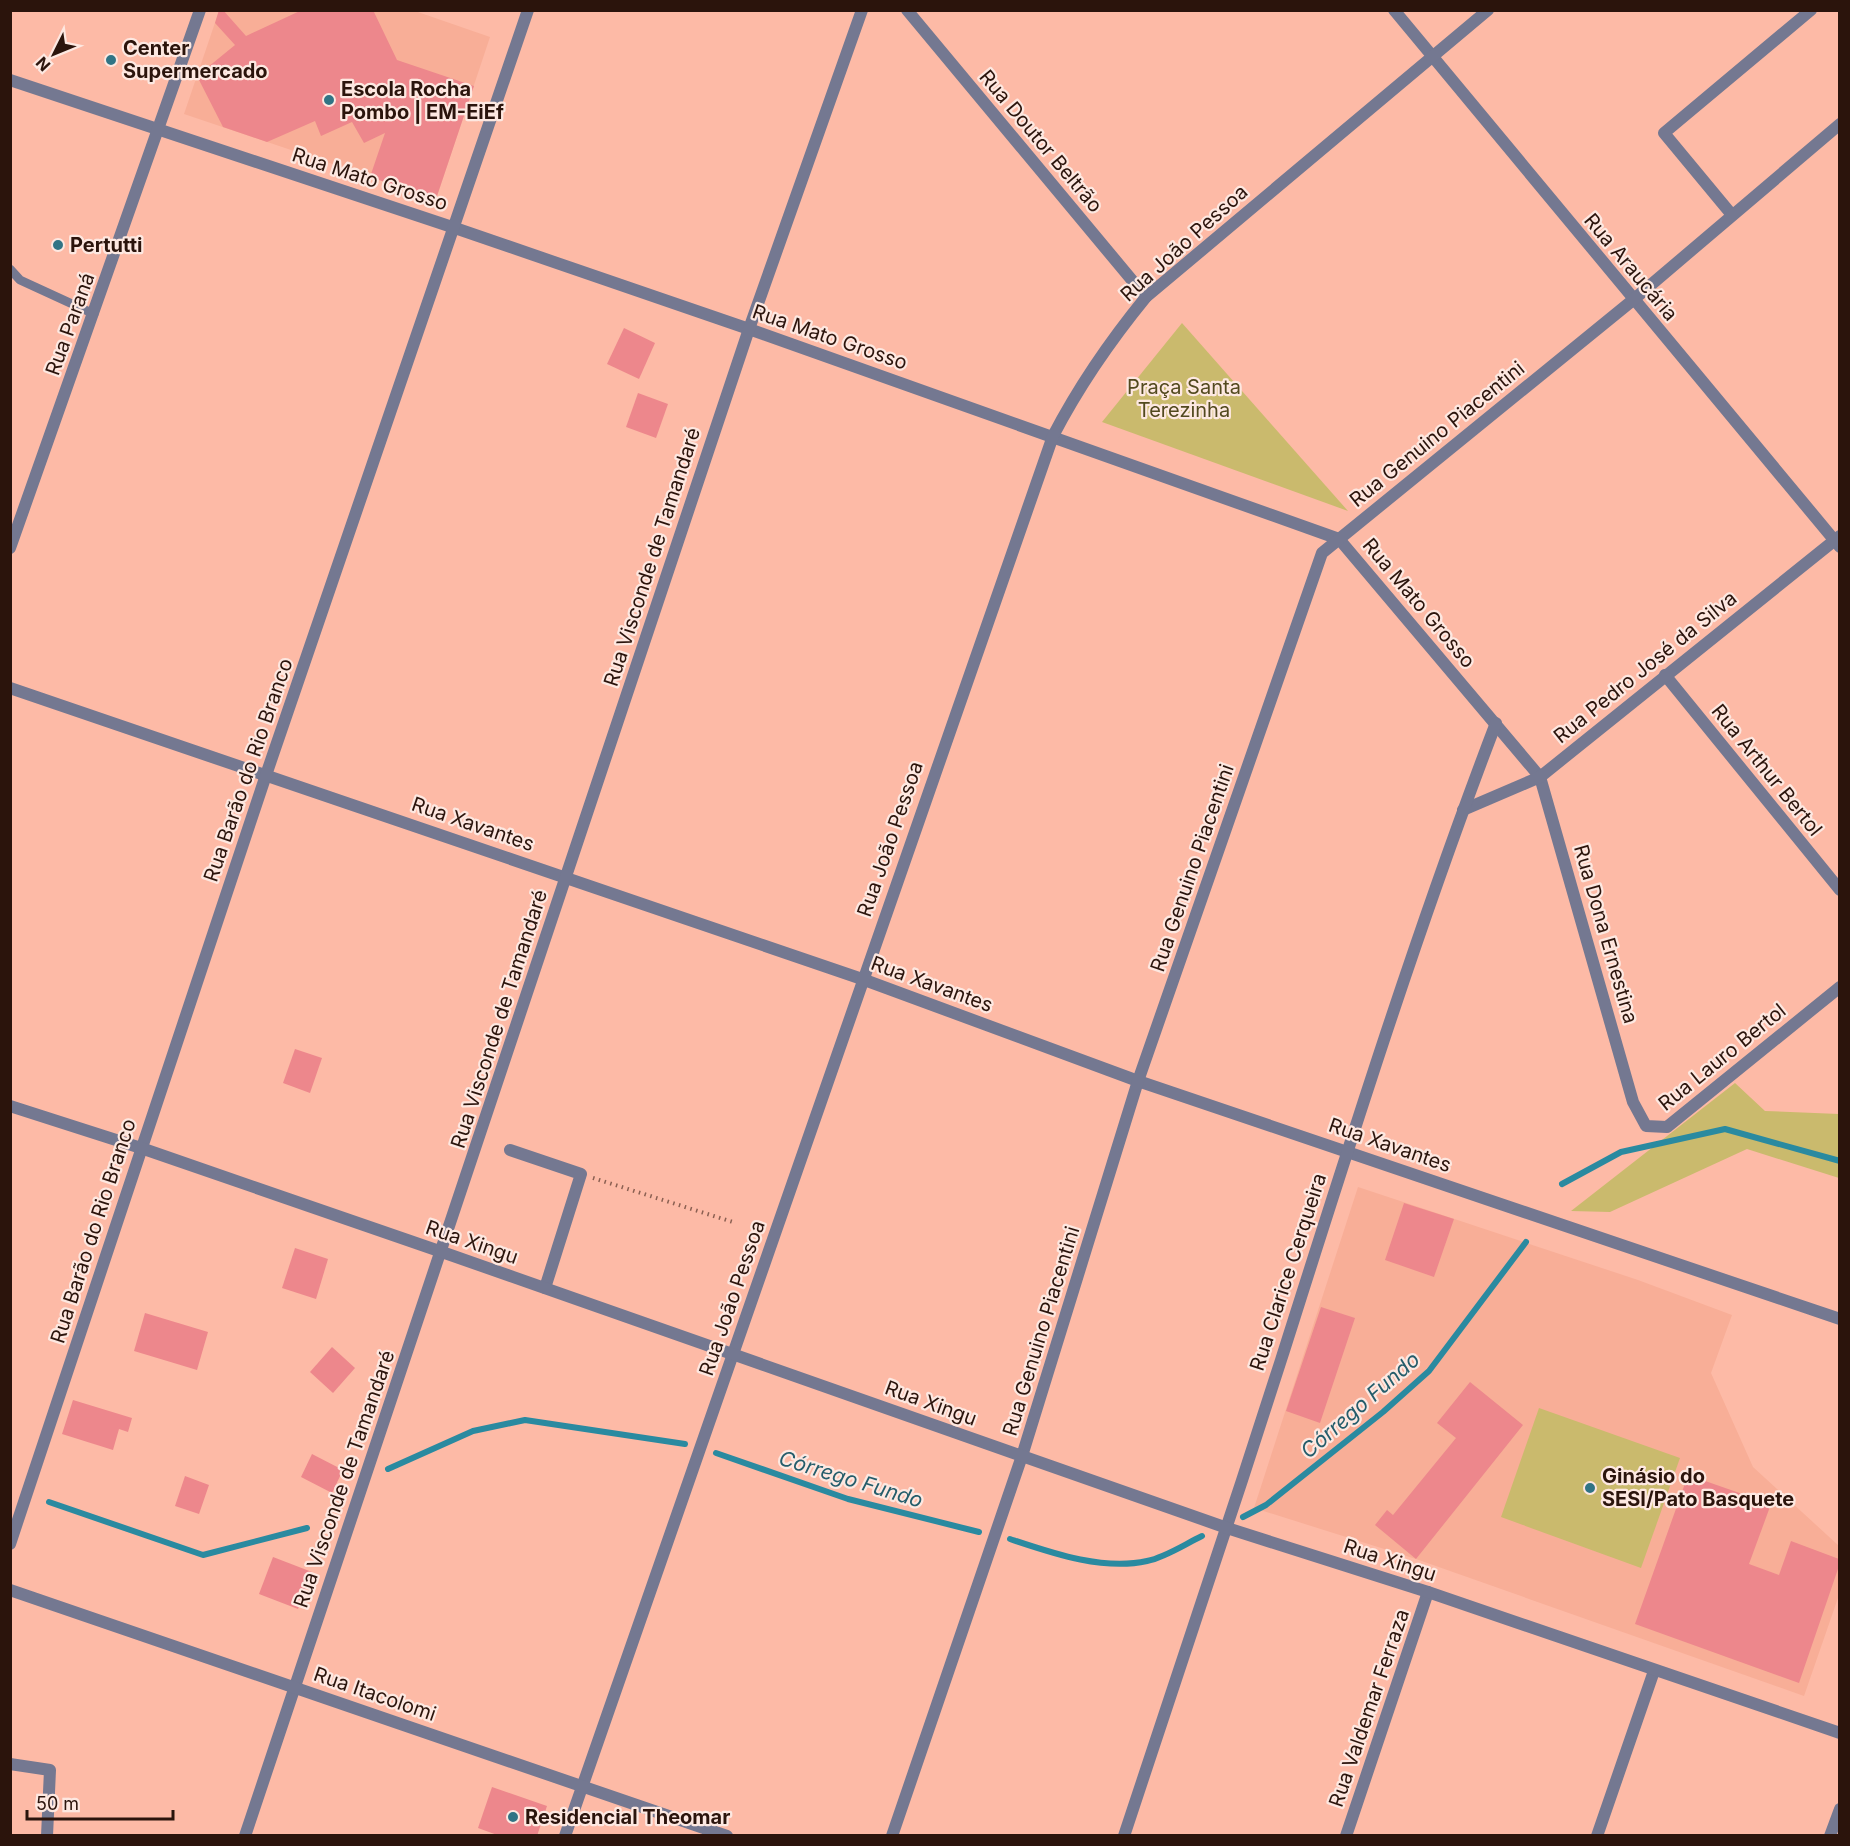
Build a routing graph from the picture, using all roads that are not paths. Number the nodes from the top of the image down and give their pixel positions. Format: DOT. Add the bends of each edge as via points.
graph roads {
  1 [pos="200,10"];
  2 [pos="528,10"];
  3 [pos="862,10"];
  4 [pos="907,10"];
  5 [pos="1394,10"];
  6 [pos="1488,10"];
  7 [pos="1811,10"];
  8 [pos="1433,57"];
  9 [pos="10,80"];
  10 [pos="1839,124"];
  11 [pos="160,130"];
  12 [pos="1732,214"];
  13 [pos="455,228"];
  14 [pos="10,269"];
  15 [pos="1146,297"];
  16 [pos="1633,300"];
  17 [pos="94,314"];
  18 [pos="749,329"];
  19 [pos="1053,436"];
  20 [pos="1339,539"];
  21 [pos="1838,541"];
  22 [pos="10,548"];
  23 [pos="1665,675"];
  24 [pos="10,688"];
  25 [pos="1496,723"];
  26 [pos="266,775"];
  27 [pos="1540,777"];
  28 [pos="1463,810"];
  29 [pos="566,877"];
  30 [pos="1839,890"];
  31 [pos="862,979"];
  32 [pos="1839,987"];
  33 [pos="1138,1081"];
  34 [pos="1633,1101"];
  35 [pos="10,1106"];
  36 [pos="141,1148"];
  37 [pos="510,1150"];
  38 [pos="1347,1151"];
  39 [pos="442,1252"];
  40 [pos="545,1288"];
  41 [pos="1839,1319"];
  42 [pos="734,1354"];
  43 [pos="1022,1456"];
  44 [pos="1227,1528"];
  45 [pos="10,1545"];
  46 [pos="10,1590"];
  47 [pos="1428,1592"];
  48 [pos="1654,1671"];
  49 [pos="294,1687"];
  50 [pos="1839,1733"];
  51 [pos="10,1764"];
  52 [pos="582,1787"];
  53 [pos="1839,1809"];
  54 [pos="47,1836"];
  55 [pos="245,1836"];
  56 [pos="566,1836"];
  57 [pos="727,1836"];
  58 [pos="892,1836"];
  59 [pos="1124,1836"];
  60 [pos="1346,1836"];
  61 [pos="1597,1836"];
  62 [pos="1830,1836"];
  1 -- 11 [label="street, Rua Paraná"];
  2 -- 13 [label="street, Rua Barão do Rio Branco"];
  3 -- 18 [label="street, Rua Visconde de Tamandaré"];
  4 -- 15 [label="street, Rua Doutor Beltrão"];
  5 -- 8 [label="street, Rua Araucária"];
  6 -- 8 [label="street, Rua João Pessoa"];
  7 -- 12 [label="street" via="1664,133"];
  8 -- 15 [label="street, Rua João Pessoa"];
  8 -- 16 [label="street, Rua Araucária"];
  9 -- 11 [label="street, Rua Mato Grosso"];
  10 -- 12 [label="street, Rua Genuino Piacentini"];
  11 -- 13 [label="street, Rua Mato Grosso"];
  11 -- 17 [label="street, Rua Paraná"];
  12 -- 16 [label="street, Rua Genuino Piacentini"];
  13 -- 18 [label="street, Rua Mato Grosso"];
  13 -- 26 [label="street, Rua Barão do Rio Branco"];
  14 -- 17 [label="lane" via="20,280"];
  15 -- 19 [label="street, Rua João Pessoa" via="1108,344 1074,395"];
  16 -- 20 [label="street, Rua Genuino Piacentini"];
  16 -- 21 [label="street, Rua Araucária"];
  17 -- 22 [label="street, Rua Paraná"];
  18 -- 19 [label="street, Rua Mato Grosso"];
  18 -- 29 [label="street, Rua Visconde de Tamandaré"];
  19 -- 20 [label="street, Rua Mato Grosso"];
  19 -- 31 [label="street, Rua João Pessoa"];
  20 -- 25 [label="street, Rua Mato Grosso"];
  20 -- 33 [label="street, Rua Genuino Piacentini" via="1323,553"];
  21 -- 23 [label="street, Rua Pedro José da Silva"];
  23 -- 27 [label="street, Rua Pedro José da Silva"];
  23 -- 30 [label="street, Rua Arthur Bertol"];
  24 -- 26 [label="street, Rua Xavantes"];
  25 -- 27 [label="street, Rua Mato Grosso"];
  25 -- 28 [label="street, Rua Clarice Cerqueira"];
  26 -- 29 [label="street, Rua Xavantes"];
  26 -- 36 [label="street, Rua Barão do Rio Branco"];
  27 -- 28 [label="street, Rua Pedro José da Silva"];
  27 -- 34 [label="street, Rua Dona Ernestina"];
  28 -- 38 [label="street, Rua Clarice Cerqueira"];
  29 -- 31 [label="street, Rua Xavantes"];
  29 -- 39 [label="street, Rua Visconde de Tamandaré"];
  31 -- 33 [label="street, Rua Xavantes"];
  31 -- 42 [label="street, Rua João Pessoa"];
  32 -- 34 [label="street, Rua Lauro Bertol" via="1667,1127 1646,1126"];
  33 -- 38 [label="street, Rua Xavantes"];
  33 -- 43 [label="street, Rua Genuino Piacentini"];
  35 -- 36 [label="street, Rua Xingu"];
  36 -- 39 [label="street, Rua Xingu"];
  36 -- 45 [label="street, Rua Barão do Rio Branco"];
  37 -- 40 [label="street" via="581,1174"];
  38 -- 41 [label="street, Rua Xavantes"];
  38 -- 44 [label="street, Rua Clarice Cerqueira"];
  39 -- 40 [label="street, Rua Xingu"];
  39 -- 49 [label="street, Rua Visconde de Tamandaré"];
  40 -- 42 [label="street, Rua Xingu"];
  42 -- 43 [label="street, Rua Xingu"];
  42 -- 52 [label="street, Rua João Pessoa"];
  43 -- 44 [label="street, Rua Xingu"];
  43 -- 58 [label="street, Rua Genuino Piacentini"];
  44 -- 47 [label="street, Rua Xingu"];
  44 -- 59 [label="street, Rua Clarice Cerqueira"];
  46 -- 49 [label="street, Rua Itacolomi"];
  47 -- 48 [label="street, Rua Xingu"];
  47 -- 60 [label="street, Rua Valdemar Ferraza"];
  48 -- 50 [label="street, Rua Xingu"];
  48 -- 61 [label="street"];
  49 -- 52 [label="street, Rua Itacolomi"];
  49 -- 55 [label="street, Rua Visconde de Tamandaré"];
  51 -- 54 [label="street" via="50,1770"];
  52 -- 56 [label="street, Rua João Pessoa"];
  52 -- 57 [label="street, Rua Itacolomi"];
  53 -- 62 [label="street"];
}
